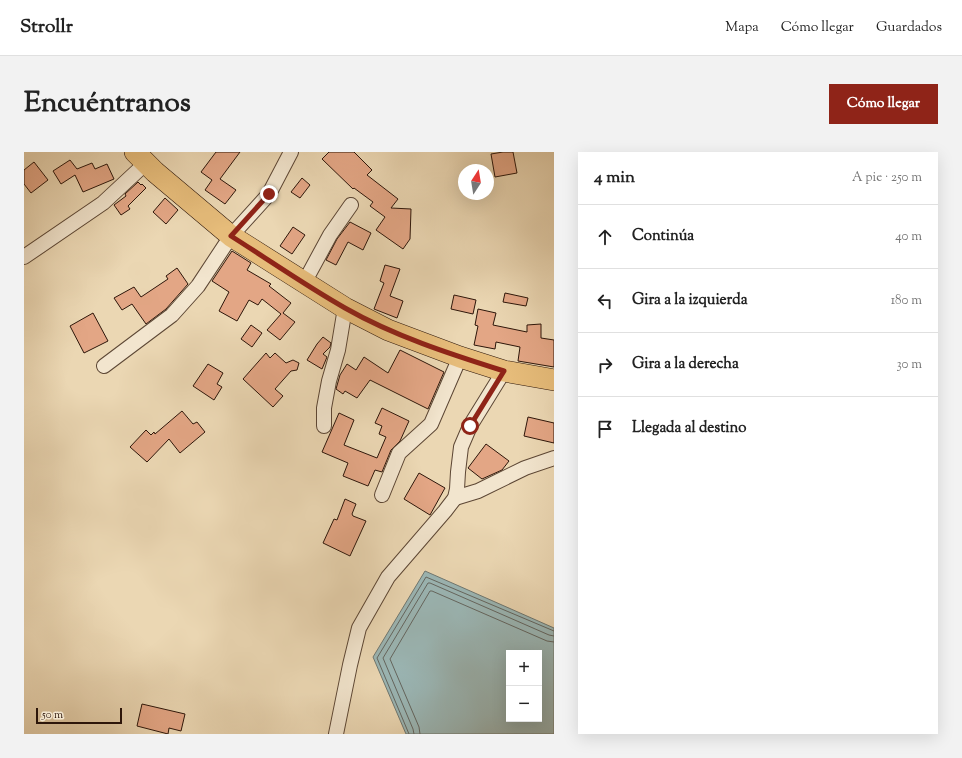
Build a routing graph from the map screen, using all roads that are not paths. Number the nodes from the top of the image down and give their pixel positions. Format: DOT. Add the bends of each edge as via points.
graph roads {
  1 [pos="291,152"];
  2 [pos="140,158"];
  3 [pos="351,205"];
  4 [pos="231,236"];
  5 [pos="24,257"];
  6 [pos="304,283"];
  7 [pos="345,308"];
  8 [pos="460,357"];
  9 [pos="104,366"];
  10 [pos="504,371"];
  11 [pos="554,380"];
  12 [pos="324,426"];
  13 [pos="554,458"];
  14 [pos="382,495"];
  15 [pos="455,498"];
  16 [pos="336,734"];
  1 -- 4 [label="street" via="269,194"];
  2 -- 4 [label="main road"];
  2 -- 5 [label="street" via="104,202"];
  3 -- 6 [label="street" via="330,234"];
  4 -- 6 [label="main road"];
  4 -- 9 [label="street" via="198,286 172,315"];
  6 -- 7 [label="main road"];
  7 -- 8 [label="main road" via="388,330"];
  7 -- 12 [label="street" via="324,408"];
  8 -- 10 [label="main road"];
  8 -- 14 [label="street" via="431,424 399,453"];
  10 -- 11 [label="main road"];
  10 -- 15 [label="street" via="470,426 461,448"];
  13 -- 15 [label="street" via="525,468 478,491"];
  15 -- 16 [label="street" via="388,577 360,628"];
}
